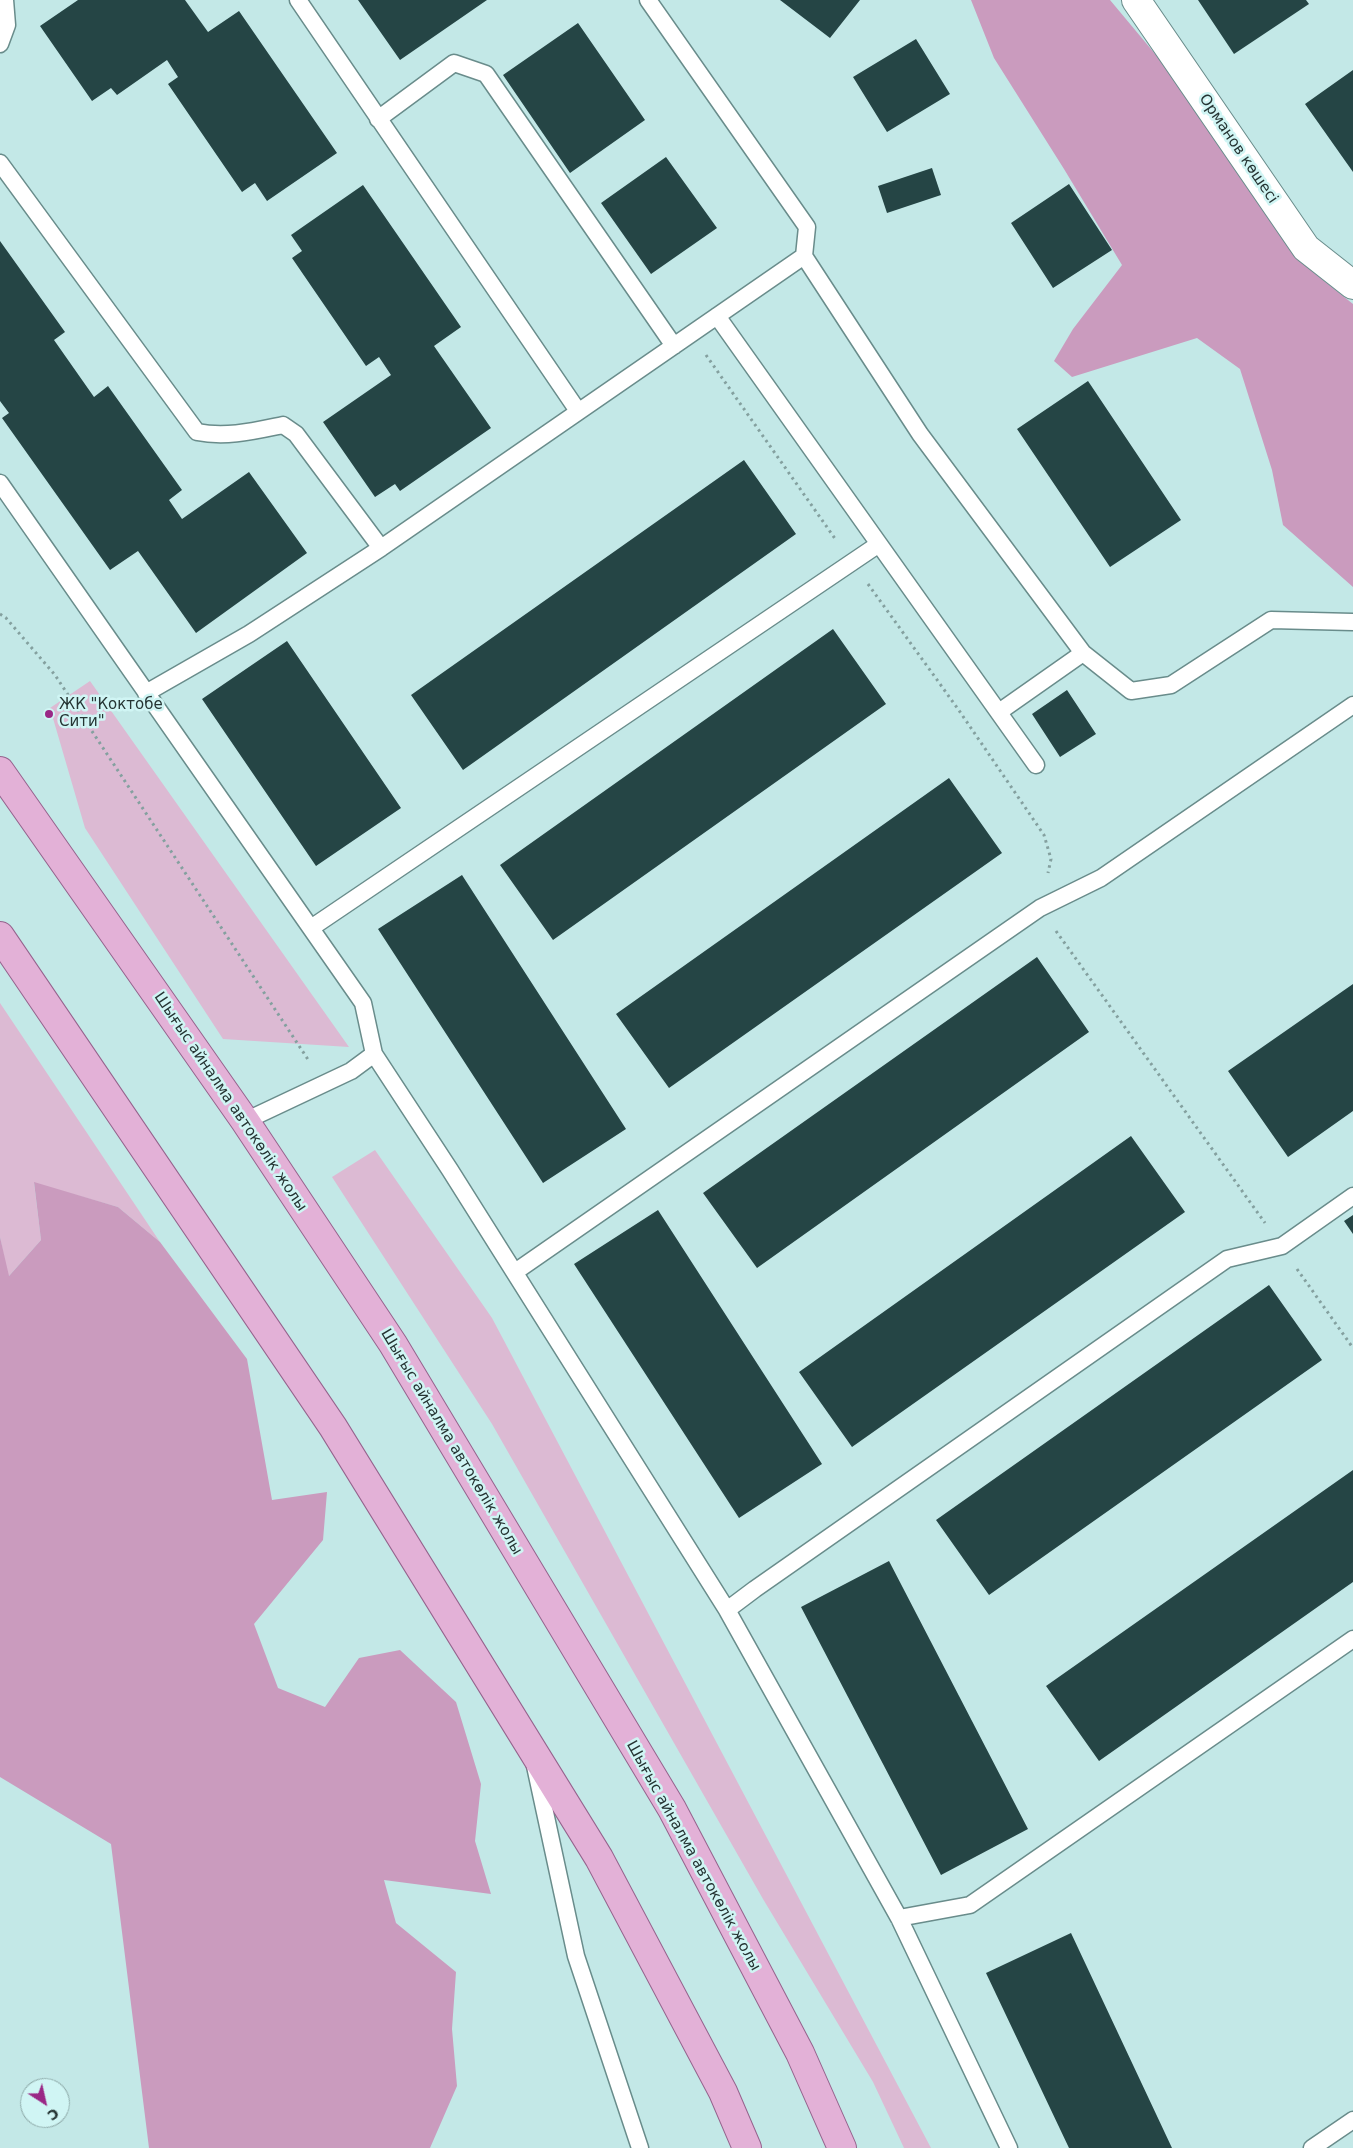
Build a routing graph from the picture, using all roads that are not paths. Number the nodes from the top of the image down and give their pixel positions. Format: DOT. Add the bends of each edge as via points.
graph roads {
  1 [pos="4,0"];
  2 [pos="298,0"];
  3 [pos="648,0"];
  4 [pos="1136,0"];
  5 [pos="0,44"];
  6 [pos="378,119"];
  7 [pos="0,163"];
  8 [pos="804,256"];
  9 [pos="1353,284"];
  10 [pos="716,316"];
  11 [pos="674,346"];
  12 [pos="578,411"];
  13 [pos="0,483"];
  14 [pos="879,544"];
  15 [pos="381,548"];
  16 [pos="1353,622"];
  17 [pos="1083,653"];
  18 [pos="146,693"];
  19 [pos="1353,704"];
  20 [pos="999,712"];
  21 [pos="1036,765"];
  22 [pos="0,771"];
  23 [pos="312,928"];
  24 [pos="0,936"];
  25 [pos="374,1054"];
  26 [pos="245,1121"];
  27 [pos="1353,1196"];
  28 [pos="514,1272"];
  29 [pos="727,1610"];
  30 [pos="1353,1638"];
  31 [pos="531,1749"];
  32 [pos="899,1918"];
  33 [pos="1353,2120"];
  34 [pos="640,2148"];
  35 [pos="747,2148"];
  36 [pos="842,2148"];
  37 [pos="1009,2148"];
  38 [pos="1312,2148"];
  1 -- 5 [label="lane" via="7,25"];
  2 -- 6 [label="lane"];
  3 -- 8 [label="lane" via="807,227"];
  4 -- 9 [label="street, Орманов көшесі" via="1306,248"];
  6 -- 11 [label="lane" via="454,63 486,74"];
  6 -- 12 [label="lane"];
  7 -- 15 [label="lane" via="196,432 215,436 283,424 296,434"];
  8 -- 10 [label="lane"];
  8 -- 17 [label="lane" via="920,434"];
  10 -- 11 [label="lane"];
  10 -- 14 [label="lane"];
  11 -- 12 [label="lane"];
  12 -- 15 [label="lane"];
  13 -- 18 [label="lane"];
  14 -- 20 [label="lane"];
  14 -- 23 [label="lane"];
  15 -- 18 [label="lane" via="249,634"];
  16 -- 17 [label="lane" via="1271,620 1171,685 1132,691"];
  17 -- 20 [label="lane"];
  18 -- 23 [label="lane"];
  19 -- 28 [label="lane" via="1101,878 1040,908"];
  20 -- 21 [label="lane"];
  22 -- 26 [label="main road, Шығыс айналма автокөлік жолы"];
  23 -- 25 [label="lane" via="363,1002"];
  24 -- 31 [label="main road" via="333,1426"];
  25 -- 26 [label="lane" via="351,1071"];
  25 -- 28 [label="lane"];
  26 -- 36 [label="main road, Шығыс айналма автокөлік жолы" via="393,1344 672,1809 800,2053"];
  27 -- 29 [label="lane" via="1282,1246 1227,1259"];
  28 -- 29 [label="lane"];
  29 -- 32 [label="lane"];
  30 -- 32 [label="lane" via="970,1905"];
  31 -- 34 [label="lane" via="576,1956"];
  31 -- 35 [label="main road" via="599,1858 723,2092"];
  32 -- 37 [label="lane"];
  33 -- 38 [label="lane"];
}
